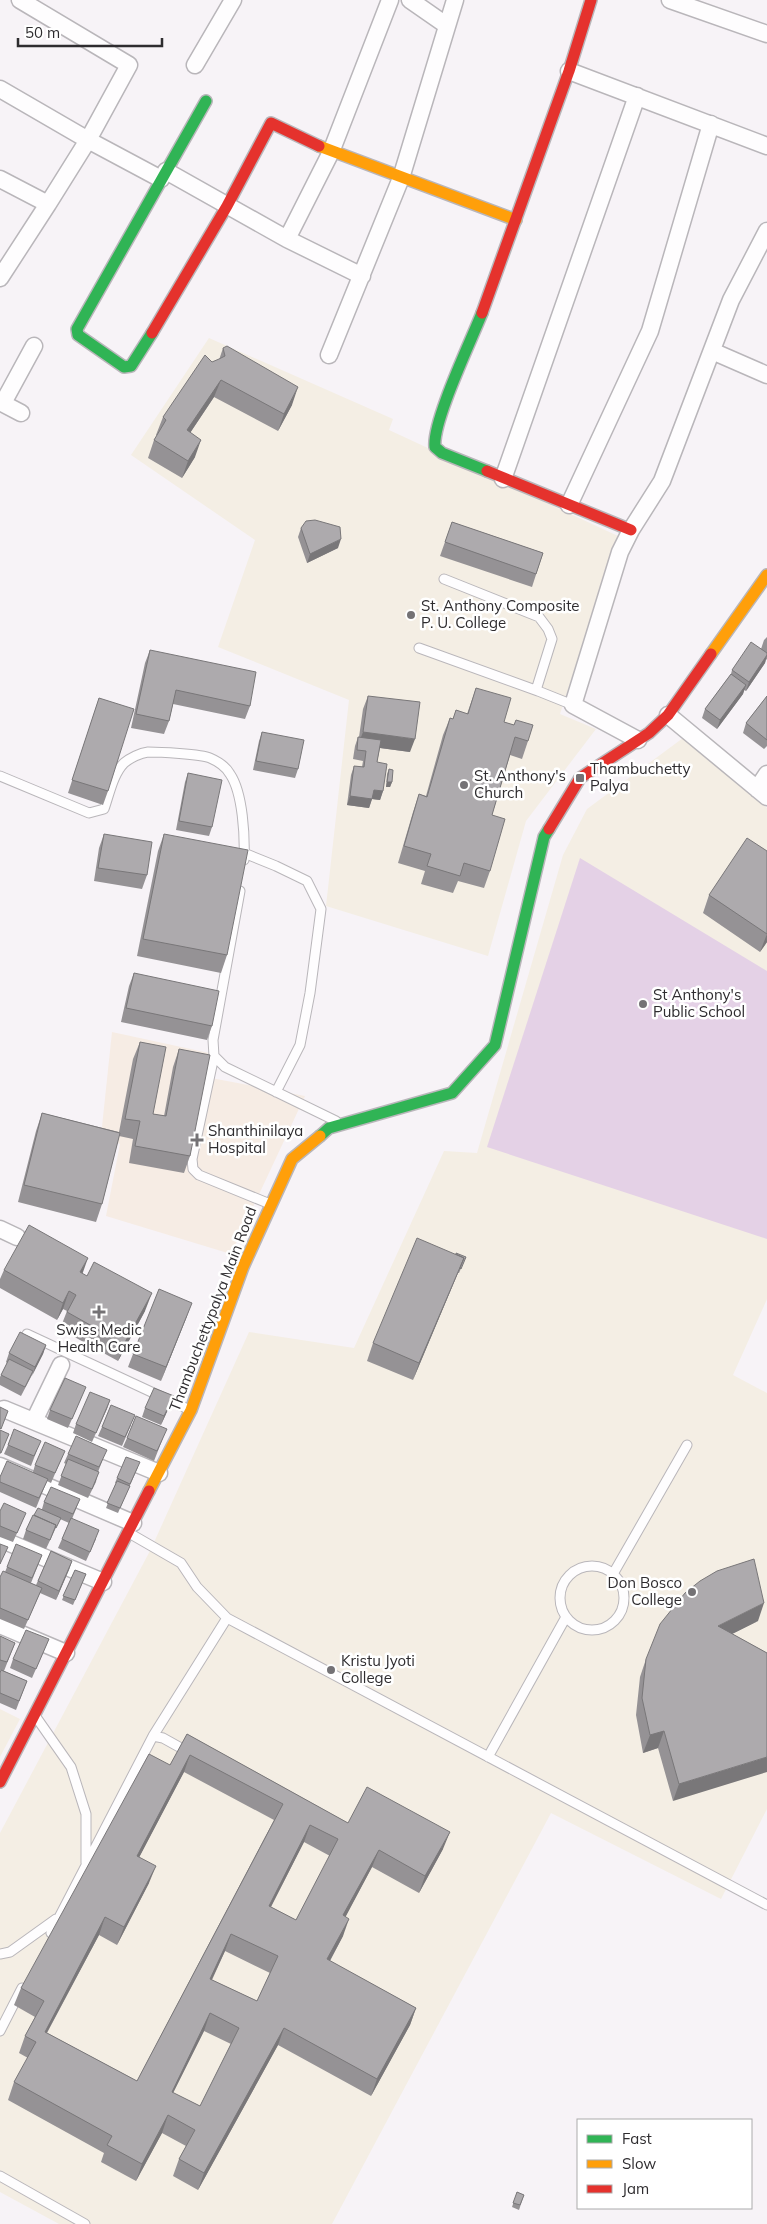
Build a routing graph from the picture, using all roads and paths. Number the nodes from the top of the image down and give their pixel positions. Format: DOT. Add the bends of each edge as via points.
graph roads {
  1 [pos="20,0"];
  2 [pos="233,0"];
  3 [pos="390,0"];
  4 [pos="410,0"];
  5 [pos="455,0"];
  6 [pos="591,0"];
  7 [pos="670,0"];
  8 [pos="446,26"];
  9 [pos="767,34"];
  10 [pos="195,65"];
  11 [pos="569,71"];
  12 [pos="0,89"];
  13 [pos="637,96"];
  14 [pos="206,101"];
  15 [pos="711,124"];
  16 [pos="88,140"];
  17 [pos="767,146"];
  18 [pos="331,152"];
  19 [pos="163,175"];
  20 [pos="401,178"];
  21 [pos="0,179"];
  22 [pos="48,204"];
  23 [pos="227,206"];
  24 [pos="516,220"];
  25 [pos="767,232"];
  26 [pos="287,238"];
  27 [pos="362,276"];
  28 [pos="0,278"];
  29 [pos="34,346"];
  30 [pos="712,351"];
  31 [pos="329,355"];
  32 [pos="767,375"];
  33 [pos="1,403"];
  34 [pos="21,413"];
  35 [pos="503,479"];
  36 [pos="569,506"];
  37 [pos="630,530"];
  38 [pos="767,575"];
  39 [pos="444,579"];
  40 [pos="419,648"];
  41 [pos="538,691"];
  42 [pos="573,706"];
  43 [pos="668,715"];
  44 [pos="638,740"];
  45 [pos="767,774"];
  46 [pos="0,776"];
  47 [pos="762,793"];
  48 [pos="244,853"];
  49 [pos="214,1056"];
  50 [pos="276,1092"];
  51 [pos="343,1124"];
  52 [pos="270,1204"];
  53 [pos="0,1229"];
  54 [pos="17,1237"];
  55 [pos="27,1334"];
  56 [pos="61,1365"];
  57 [pos="4,1409"];
  58 [pos="191,1410"];
  59 [pos="34,1421"];
  60 [pos="687,1445"];
  61 [pos="0,1466"];
  62 [pos="159,1473"];
  63 [pos="131,1528"];
  64 [pos="0,1539"];
  65 [pos="613,1574"];
  66 [pos="103,1582"];
  67 [pos="566,1617"];
  68 [pos="227,1618"];
  69 [pos="0,1625"];
  70 [pos="66,1653"];
  71 [pos="34,1715"];
  72 [pos="153,1736"];
  73 [pos="198,1757"];
  74 [pos="488,1757"];
  75 [pos="0,1782"];
  76 [pos="86,1866"];
  77 [pos="767,1905"];
  78 [pos="60,1916"];
  79 [pos="46,1942"];
  80 [pos="0,1954"];
  81 [pos="28,1978"];
  82 [pos="0,2031"];
  83 [pos="0,2176"];
  84 [pos="85,2224"];
  1 -- 16 [label="street" via="129,64"];
  2 -- 10 [label="street"];
  3 -- 18 [label="street"];
  4 -- 8 [label="street"];
  5 -- 8 [label="street"];
  6 -- 11 [label="street"];
  7 -- 9 [label="street"];
  8 -- 20 [label="street"];
  11 -- 13 [label="street"];
  11 -- 24 [label="street"];
  12 -- 16 [label="street"];
  13 -- 15 [label="street"];
  13 -- 35 [label="street"];
  14 -- 19 [label="street"];
  15 -- 17 [label="street"];
  15 -- 36 [label="street" via="650,331"];
  16 -- 19 [label="street"];
  16 -- 22 [label="street"];
  18 -- 20 [label="street"];
  18 -- 23 [label="street" via="271,123"];
  18 -- 26 [label="street"];
  19 -- 23 [label="street"];
  19 -- 23 [label="street" via="77,329 78,335 124,367 131,366"];
  20 -- 24 [label="street"];
  20 -- 27 [label="street"];
  21 -- 22 [label="street"];
  22 -- 28 [label="street"];
  23 -- 26 [label="street"];
  24 -- 35 [label="street" via="434,439 435,447 442,453"];
  25 -- 30 [label="street" via="732,300"];
  26 -- 27 [label="street"];
  27 -- 31 [label="street"];
  29 -- 33 [label="street"];
  30 -- 32 [label="street"];
  30 -- 37 [label="street" via="662,481"];
  33 -- 34 [label="street"];
  35 -- 36 [label="street"];
  36 -- 37 [label="street"];
  37 -- 42 [label="street" via="620,552"];
  38 -- 43 [label="street, Thambuchettypalya Main Road"];
  39 -- 41 [label="lane" via="539,617 552,639"];
  40 -- 41 [label="lane"];
  41 -- 42 [label="lane"];
  42 -- 44 [label="street"];
  43 -- 44 [label="street, Thambuchettypalya Main Road"];
  43 -- 47 [label="street"];
  44 -- 51 [label="street, Thambuchettypalya Main Road" via="580,778 544,837 495,1045 452,1092"];
  45 -- 47 [label="street"];
  46 -- 48 [label="lane" via="89,813 104,809 117,774 123,764 134,756 148,752 208,757 229,772 236,785"];
  48 -- 49 [label="lane" via="212,1040"];
  48 -- 50 [label="lane" via="307,881 322,909 300,1045"];
  49 -- 50 [label="lane" via="224,1067"];
  49 -- 52 [label="lane" via="192,1159 193,1169 199,1175"];
  50 -- 51 [label="lane"];
  51 -- 52 [label="street, Thambuchettypalya Main Road" via="329,1128 292,1159"];
  52 -- 58 [label="street, Thambuchettypalya Main Road" via="242,1267"];
  53 -- 54 [label="street"];
  55 -- 58 [label="lane"];
  56 -- 59 [label="street"];
  57 -- 59 [label="street"];
  58 -- 62 [label="street, Thambuchettypalya Main Road"];
  59 -- 62 [label="street"];
  60 -- 65 [label="lane"];
  61 -- 63 [label="street"];
  62 -- 63 [label="street, Thambuchettypalya Main Road"];
  63 -- 66 [label="street, Thambuchettypalya Main Road"];
  63 -- 68 [label="lane" via="181,1563 197,1587"];
  64 -- 66 [label="street"];
  65 -- 67 [label="lane" via="604,1569 584,1567 567,1578 560,1597"];
  65 -- 67 [label="lane" via="623,1592 623,1603 613,1622 604,1628 583,1629"];
  66 -- 70 [label="street, Thambuchettypalya Main Road"];
  67 -- 74 [label="lane"];
  68 -- 72 [label="lane"];
  68 -- 74 [label="lane"];
  69 -- 70 [label="street"];
  70 -- 71 [label="street, Thambuchettypalya Main Road"];
  71 -- 75 [label="street, Thambuchettypalya Main Road"];
  71 -- 76 [label="lane" via="71,1767 86,1814"];
  72 -- 73 [label="lane"];
  72 -- 76 [label="lane"];
  74 -- 77 [label="lane"];
  76 -- 78 [label="lane"];
  78 -- 79 [label="lane"];
  78 -- 80 [label="lane" via="10,1952"];
  81 -- 82 [label="lane"];
  83 -- 84 [label="lane"];
}
